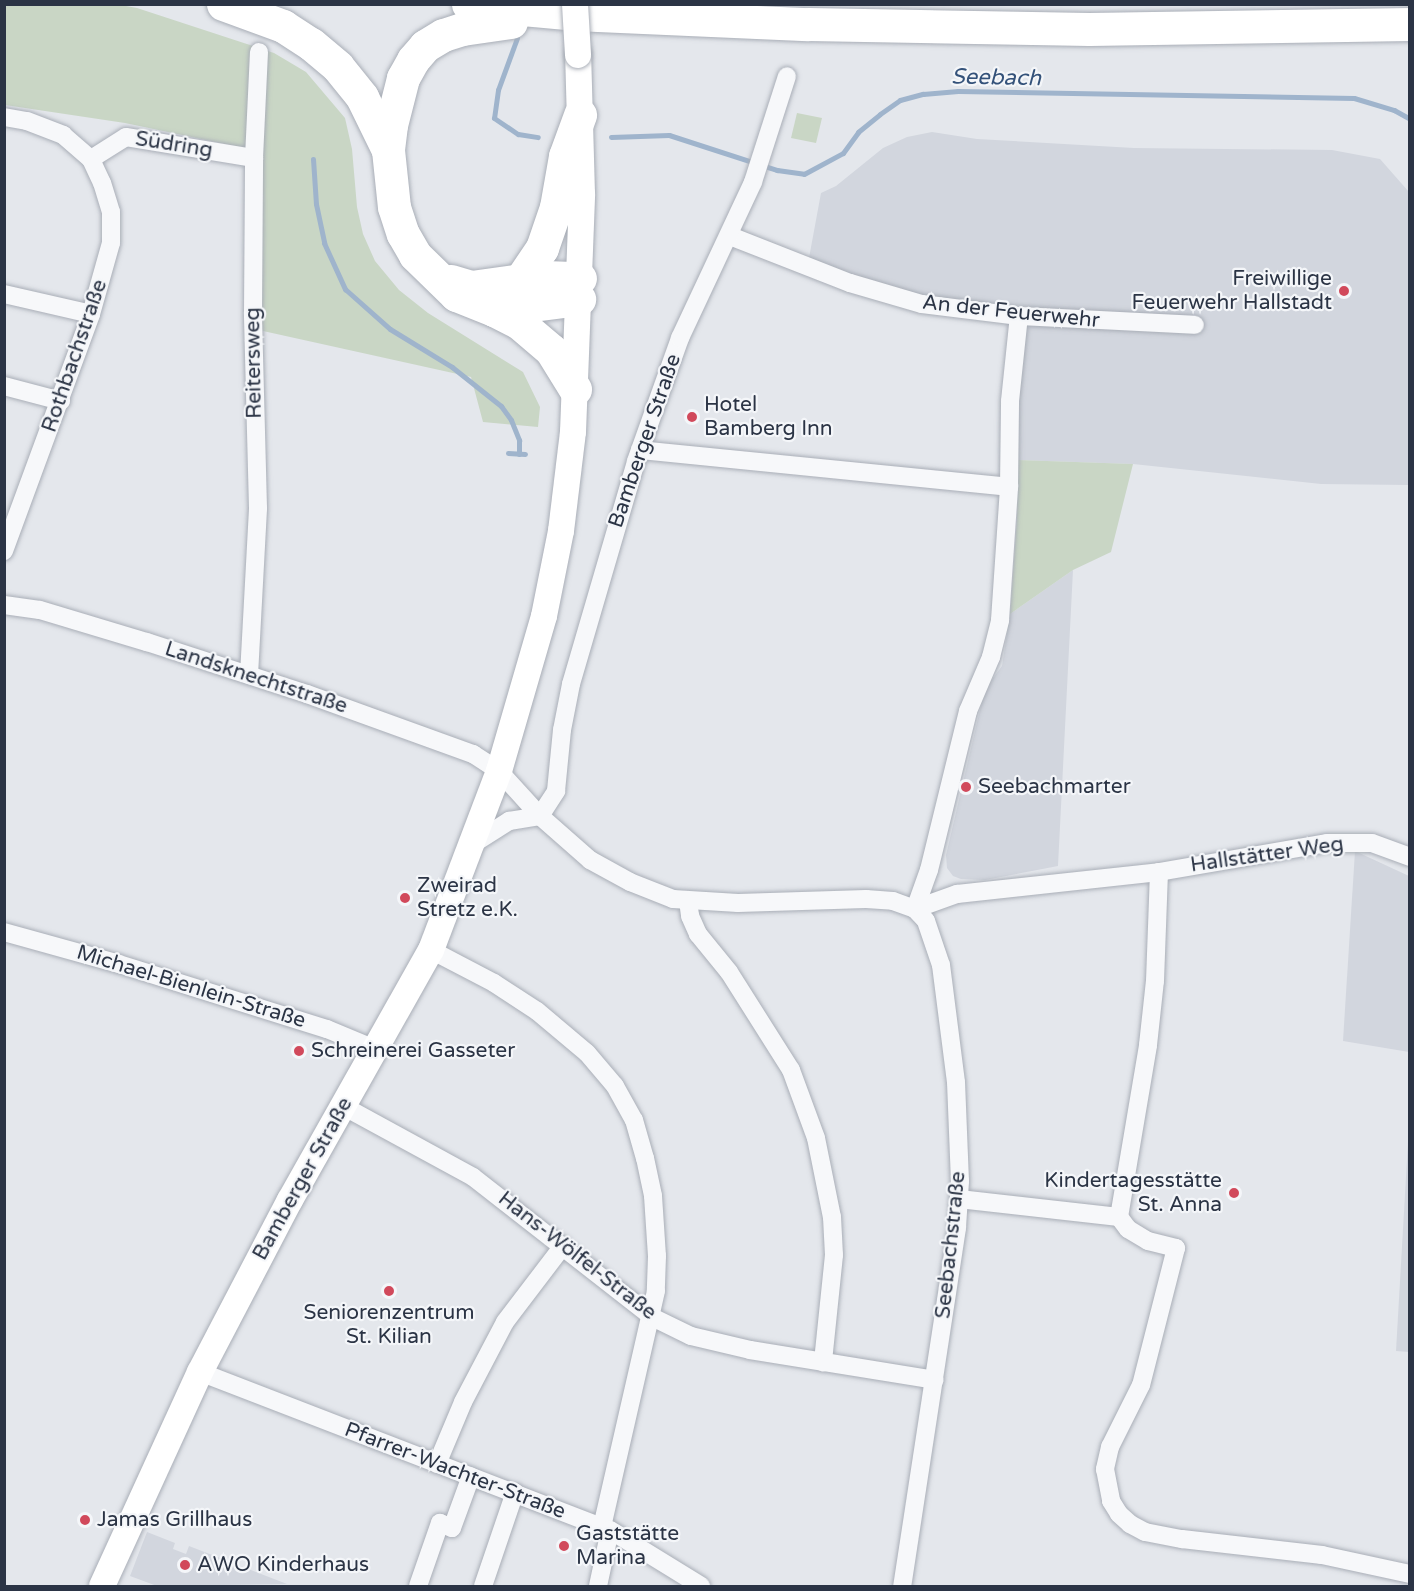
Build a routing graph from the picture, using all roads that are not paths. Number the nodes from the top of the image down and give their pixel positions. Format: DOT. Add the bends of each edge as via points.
graph roads {
  1 [pos="468,4"];
  2 [pos="231,7"];
  3 [pos="575,9"];
  4 [pos="1410,24"];
  5 [pos="259,52"];
  6 [pos="787,76"];
  7 [pos="580,115"];
  8 [pos="4,117"];
  9 [pos="387,150"];
  10 [pos="254,158"];
  11 [pos="91,159"];
  12 [pos="730,236"];
  13 [pos="428,268"];
  14 [pos="519,282"];
  15 [pos="579,288"];
  16 [pos="4,294"];
  17 [pos="494,310"];
  18 [pos="91,314"];
  19 [pos="1019,316"];
  20 [pos="1195,325"];
  21 [pos="4,386"];
  22 [pos="574,389"];
  23 [pos="61,401"];
  24 [pos="640,450"];
  25 [pos="1009,487"];
  26 [pos="4,551"];
  27 [pos="4,605"];
  28 [pos="249,675"];
  29 [pos="499,771"];
  30 [pos="540,816"];
  31 [pos="473,844"];
  32 [pos="1410,857"];
  33 [pos="1159,872"];
  34 [pos="688,901"];
  35 [pos="915,909"];
  36 [pos="4,932"];
  37 [pos="431,950"];
  38 [pos="375,1048"];
  39 [pos="343,1106"];
  40 [pos="959,1199"];
  41 [pos="1119,1217"];
  42 [pos="563,1246"];
  43 [pos="652,1317"];
  44 [pos="823,1362"];
  45 [pos="200,1372"];
  46 [pos="935,1380"];
  47 [pos="437,1464"];
  48 [pos="471,1476"];
  49 [pos="515,1492"];
  50 [pos="606,1529"];
  51 [pos="1410,1574"];
  52 [pos="102,1587"];
  53 [pos="417,1587"];
  54 [pos="483,1587"];
  55 [pos="598,1587"];
  56 [pos="701,1587"];
  57 [pos="902,1587"];
  1 -- 3 [label="highway"];
  2 -- 9 [label="highway" via="283,26 338,67 362,98"];
  3 -- 4 [label="highway" via="808,24 1089,29"];
  3 -- 7 [label="main road, Bamberger Straße, bridge"];
  3 -- 9 [label="highway" via="462,29 425,46 403,78"];
  5 -- 10 [label="street, Reitersweg"];
  6 -- 12 [label="street, Bamberger Straße" via="759,165"];
  7 -- 14 [label="highway" via="565,156 556,207 542,248"];
  7 -- 15 [label="main road, Bamberger Straße"];
  8 -- 11 [label="street" via="63,135"];
  9 -- 13 [label="highway" via="394,207 415,255"];
  10 -- 11 [label="street, Südring" via="126,137"];
  10 -- 28 [label="street, Reitersweg" via="253,339 258,508"];
  11 -- 18 [label="street, Rothbachstraße" via="111,212 111,243"];
  12 -- 19 [label="street, An der Feuerwehr" via="850,283 922,304"];
  12 -- 24 [label="street, Bamberger Straße" via="680,339"];
  13 -- 14 [label="highway" via="471,287"];
  13 -- 17 [label="highway" via="456,295"];
  14 -- 15 [label="highway" via="544,277"];
  15 -- 17 [label="highway"];
  15 -- 22 [label="main road, Bamberger Straße"];
  16 -- 18 [label="street"];
  17 -- 22 [label="highway" via="518,322 551,350"];
  18 -- 23 [label="street, Rothbachstraße"];
  19 -- 20 [label="street, An der Feuerwehr"];
  19 -- 25 [label="street" via="1010,401"];
  21 -- 23 [label="street"];
  22 -- 29 [label="main road, Bamberger Straße" via="561,531 544,616"];
  23 -- 26 [label="street, Rothbachstraße"];
  24 -- 25 [label="street"];
  24 -- 30 [label="street, Bamberger Straße" via="581,644 562,730 556,791"];
  25 -- 35 [label="street" via="997,634 968,711 929,870"];
  27 -- 28 [label="street, Landsknechtstraße" via="40,610"];
  28 -- 29 [label="street, Landsknechtstraße" via="443,742 473,754"];
  29 -- 30 [label="street"];
  29 -- 31 [label="main road, Bamberger Straße"];
  30 -- 31 [label="street" via="509,821"];
  30 -- 34 [label="street" via="590,860 652,892"];
  31 -- 37 [label="main road, Bamberger Straße"];
  32 -- 33 [label="street, Hallstätter Weg" via="1372,843 1348,842"];
  33 -- 35 [label="street" via="957,894"];
  33 -- 41 [label="street" via="1148,1045"];
  34 -- 35 [label="street" via="866,899 893,901"];
  34 -- 44 [label="street" via="698,934 729,972 791,1070 816,1138 834,1255"];
  35 -- 40 [label="street, Seebachstraße" via="926,921 934,940 947,1004 956,1092"];
  36 -- 38 [label="street, Michael-Bienlein-Straße" via="315,1025"];
  37 -- 38 [label="main road, Bamberger Straße"];
  37 -- 43 [label="street" via="537,1011 587,1053 615,1086 634,1120 653,1196 657,1256"];
  38 -- 39 [label="main road, Bamberger Straße"];
  39 -- 42 [label="street, Hans-Wölfel-Straße" via="473,1177"];
  39 -- 45 [label="main road, Bamberger Straße"];
  40 -- 41 [label="street"];
  40 -- 46 [label="street, Seebachstraße"];
  41 -- 51 [label="street" via="1128,1229 1148,1241 1176,1248 1141,1385 1110,1447 1105,1469 1107,1488 1119,1514 1145,1532 1322,1555"];
  42 -- 43 [label="street, Hans-Wölfel-Straße"];
  42 -- 47 [label="street" via="505,1322 463,1402"];
  43 -- 44 [label="street, Hans-Wölfel-Straße" via="691,1336"];
  43 -- 50 [label="street"];
  44 -- 46 [label="street, Hans-Wölfel-Straße"];
  45 -- 47 [label="street, Pfarrer-Wachter-Straße"];
  45 -- 52 [label="main road, Bamberger Straße"];
  46 -- 57 [label="street, Seebachstraße"];
  47 -- 48 [label="street, Pfarrer-Wachter-Straße"];
  48 -- 49 [label="street, Pfarrer-Wachter-Straße"];
  48 -- 53 [label="street" via="452,1528 440,1523"];
  49 -- 50 [label="street, Pfarrer-Wachter-Straße"];
  49 -- 54 [label="street"];
  50 -- 55 [label="street"];
  50 -- 56 [label="street, Pfarrer-Wachter-Straße"];
}
